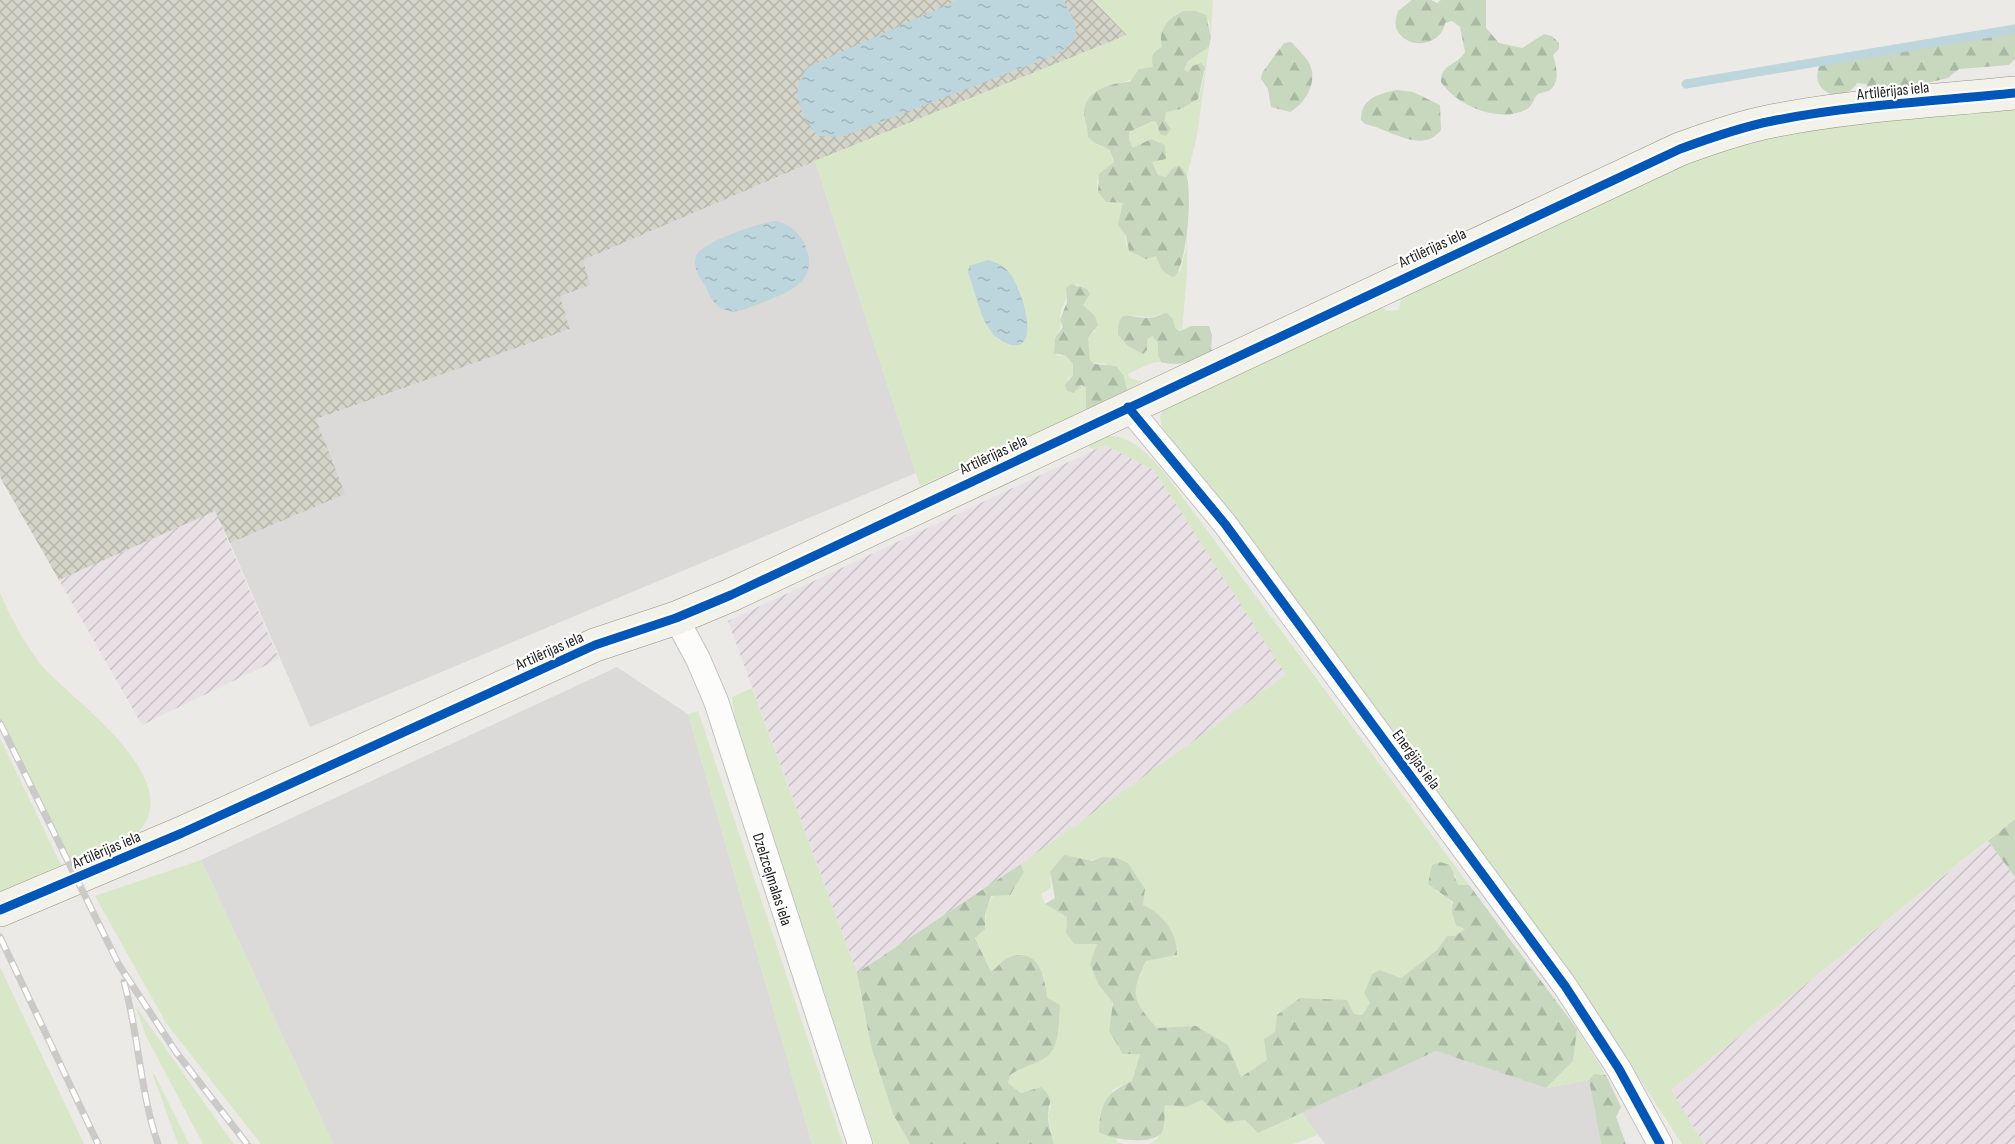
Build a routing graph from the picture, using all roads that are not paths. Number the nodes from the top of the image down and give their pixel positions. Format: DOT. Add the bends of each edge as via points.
graph roads {
  1 [pos="2015,93"];
  2 [pos="1128,407"];
  3 [pos="676,618"];
  4 [pos="0,910"];
  5 [pos="860,1144"];
  6 [pos="1660,1144"];
  1 -- 2 [label="street, Artilērijas iela" via="1783,119 1726,132 1680,149"];
  2 -- 3 [label="street, Artilērijas iela"];
  2 -- 6 [label="street, Enerģijas iela" via="1225,524 1565,986 1619,1069"];
  3 -- 4 [label="street, Artilērijas iela" via="596,645 182,833"];
  3 -- 5 [label="street, Dzelzceļmalas iela" via="716,701"];
}
